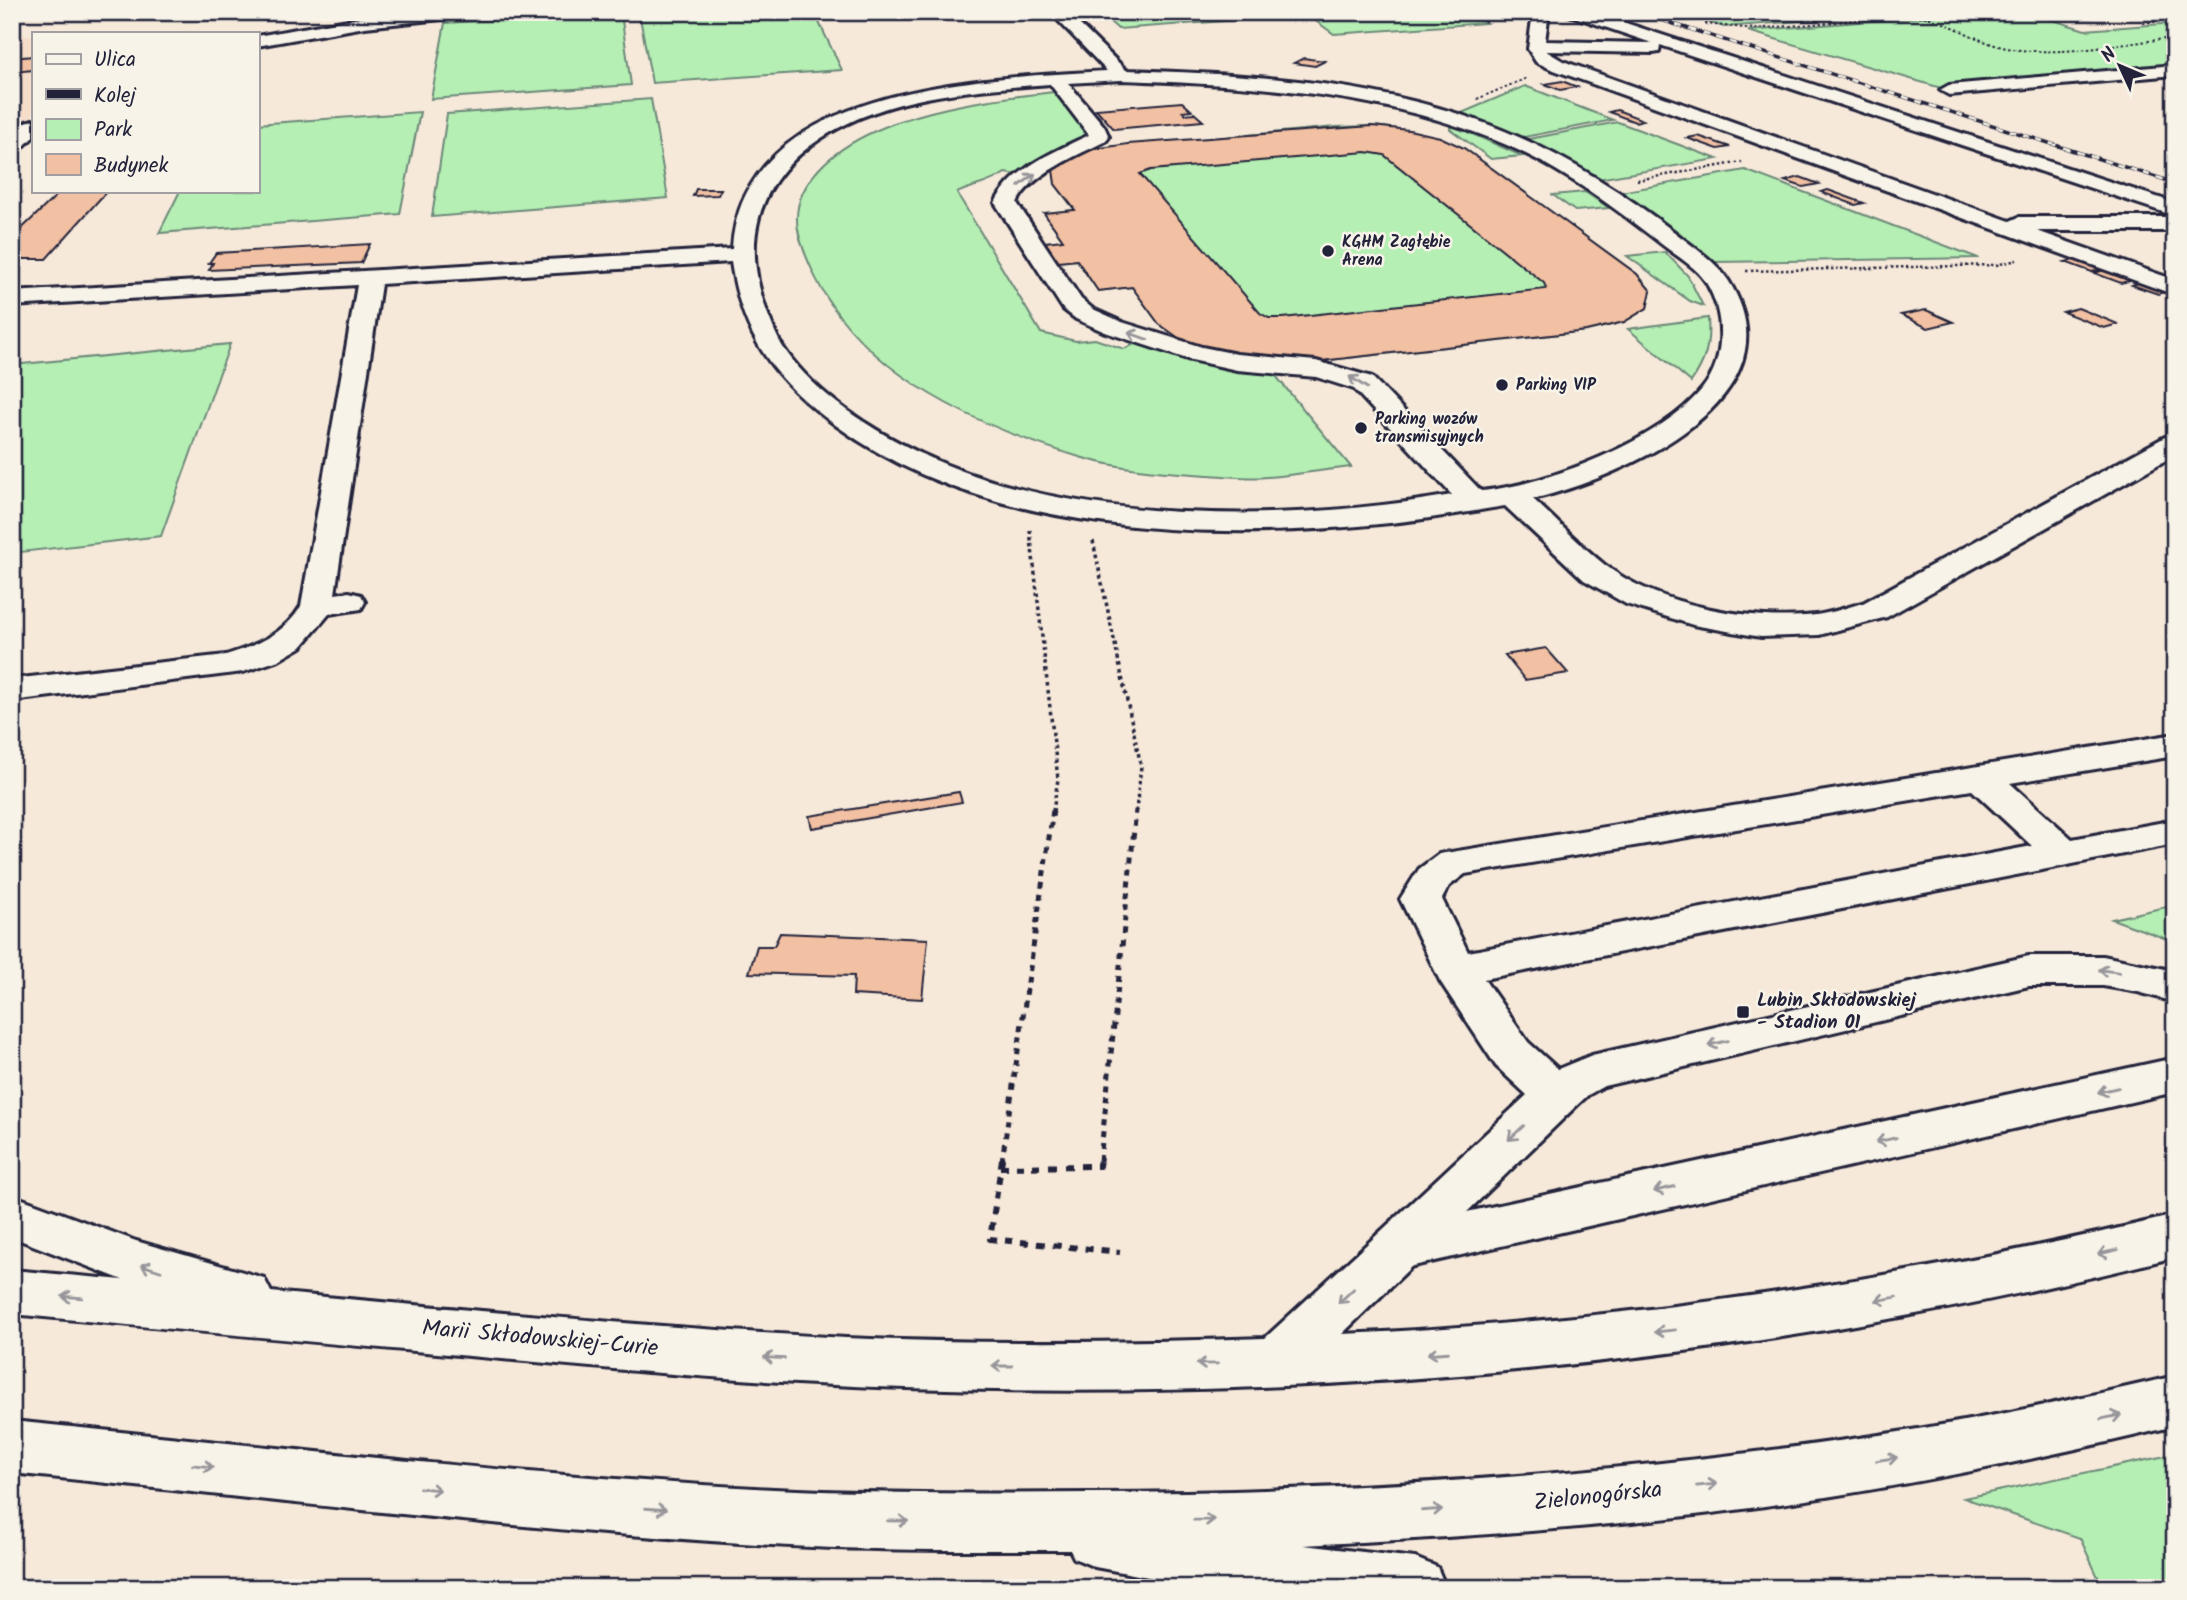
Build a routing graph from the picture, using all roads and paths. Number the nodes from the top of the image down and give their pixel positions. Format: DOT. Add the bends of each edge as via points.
graph roads {
  1 [pos="460,12"];
  2 [pos="1058,12"];
  3 [pos="1541,12"];
  4 [pos="1575,12"];
  5 [pos="2175,20"];
  6 [pos="1699,22"];
  7 [pos="2143,23"];
  8 [pos="2175,38"];
  9 [pos="259,41"];
  10 [pos="1669,54"];
  11 [pos="1559,57"];
  12 [pos="2175,70"];
  13 [pos="1121,75"];
  14 [pos="1055,79"];
  15 [pos="1949,90"];
  16 [pos="1441,115"];
  17 [pos="32,127"];
  18 [pos="12,147"];
  19 [pos="1794,153"];
  20 [pos="1598,186"];
  21 [pos="2082,206"];
  22 [pos="2175,210"];
  23 [pos="1992,224"];
  24 [pos="2052,224"];
  25 [pos="2135,224"];
  26 [pos="2175,224"];
  27 [pos="2063,249"];
  28 [pos="740,255"];
  29 [pos="1711,272"];
  30 [pos="370,277"];
  31 [pos="2175,288"];
  32 [pos="12,299"];
  33 [pos="2175,443"];
  34 [pos="1512,496"];
  35 [pos="1027,499"];
  36 [pos="1474,500"];
  37 [pos="1086,509"];
  38 [pos="323,611"];
  39 [pos="12,669"];
  40 [pos="12,690"];
  41 [pos="2175,745"];
  42 [pos="1981,777"];
  43 [pos="2175,832"];
  44 [pos="2064,853"];
  45 [pos="1455,970"];
  46 [pos="2175,987"];
  47 [pos="2175,1075"];
  48 [pos="1556,1096"];
  49 [pos="1000,1167"];
  50 [pos="12,1215"];
  51 [pos="2175,1236"];
  52 [pos="1395,1249"];
  53 [pos="1120,1252"];
  54 [pos="12,1292"];
  55 [pos="359,1323"];
  56 [pos="1276,1362"];
  57 [pos="2175,1401"];
  58 [pos="12,1447"];
  59 [pos="135,1459"];
  60 [pos="12,1473"];
  61 [pos="1014,1523"];
  62 [pos="1415,1588"];
  1 -- 9 [label="main road" via="365,22"];
  2 -- 13 [label="main road"];
  3 -- 11 [label="main road" via="1536,49 1542,58"];
  4 -- 10 [label="main road"];
  5 -- 7 [label="path"];
  6 -- 8 [label="path" via="1736,30 1915,15 1948,22 1995,45 2032,51"];
  10 -- 11 [label="main road" via="1626,50"];
  10 -- 22 [label="main road"];
  11 -- 16 [label="path"];
  11 -- 19 [label="main road"];
  11 -- 24 [label="main road"];
  12 -- 15 [label="main road"];
  13 -- 14 [label="main road"];
  13 -- 16 [label="main road" via="1329,89"];
  14 -- 28 [label="main road" via="936,93 878,108 800,143 775,164 750,206"];
  36 -- 14 [label="main road, one-way" via="1363,383 1318,367 1195,354 1100,322 1072,304 1006,203 1011,192 1049,162 1099,137"];
  16 -- 20 [label="main road" via="1516,141"];
  17 -- 18 [label="main road"];
  19 -- 20 [label="path"];
  19 -- 23 [label="main road"];
  20 -- 29 [label="main road"];
  21 -- 25 [label="main road"];
  23 -- 24 [label="main road"];
  23 -- 27 [label="main road"];
  24 -- 25 [label="main road"];
  25 -- 26 [label="main road"];
  27 -- 29 [label="path" via="1996,265"];
  27 -- 31 [label="main road"];
  28 -- 30 [label="main road"];
  28 -- 35 [label="main road" via="745,286 773,352 807,388 849,423 915,462"];
  29 -- 34 [label="main road" via="1731,313 1733,343 1726,373 1704,406 1652,442 1585,472"];
  30 -- 32 [label="main road"];
  30 -- 38 [label="main road" via="368,361"];
  33 -- 34 [label="main road" via="1875,610 1819,625 1761,627 1693,615 1637,597 1595,573"];
  34 -- 36 [label="main road"];
  35 -- 37 [label="main road"];
  35 -- 49 [label="path" via="1058,779"];
  36 -- 37 [label="main road" via="1389,514 1269,520 1155,517"];
  37 -- 49 [label="path" via="1142,766 1098,1166"];
  38 -- 39 [label="main road" via="266,638"];
  38 -- 40 [label="main road" via="267,653 231,665"];
  41 -- 42 [label="main road"];
  42 -- 44 [label="main road"];
  42 -- 45 [label="main road" via="1453,863 1433,878 1421,899"];
  43 -- 44 [label="main road"];
  44 -- 45 [label="main road"];
  45 -- 48 [label="main road" via="1512,1054"];
  46 -- 48 [label="main road, one-way" via="2118,972 2074,967 2029,971 1592,1072"];
  47 -- 52 [label="main road, one-way"];
  48 -- 52 [label="main road, one-way"];
  49 -- 53 [label="path" via="990,1239"];
  55 -- 50 [label="main road, one-way" via="189,1280"];
  51 -- 56 [label="main road, one-way" via="1965,1284 1732,1324 1549,1344"];
  52 -- 56 [label="main road, one-way"];
  55 -- 54 [label="main road, Marii Skłodowskiej-Curie, one-way"];
  56 -- 55 [label="main road, Marii Skłodowskiej-Curie, one-way" via="1070,1367 884,1363 717,1354"];
  61 -- 57 [label="main road, Zielonogórska, one-way" via="1371,1515 1589,1498 1911,1456"];
  58 -- 59 [label="main road"];
  59 -- 60 [label="main road"];
  59 -- 61 [label="main road, one-way" via="619,1506 830,1519"];
  61 -- 62 [label="main road" via="1274,1571"];
}
